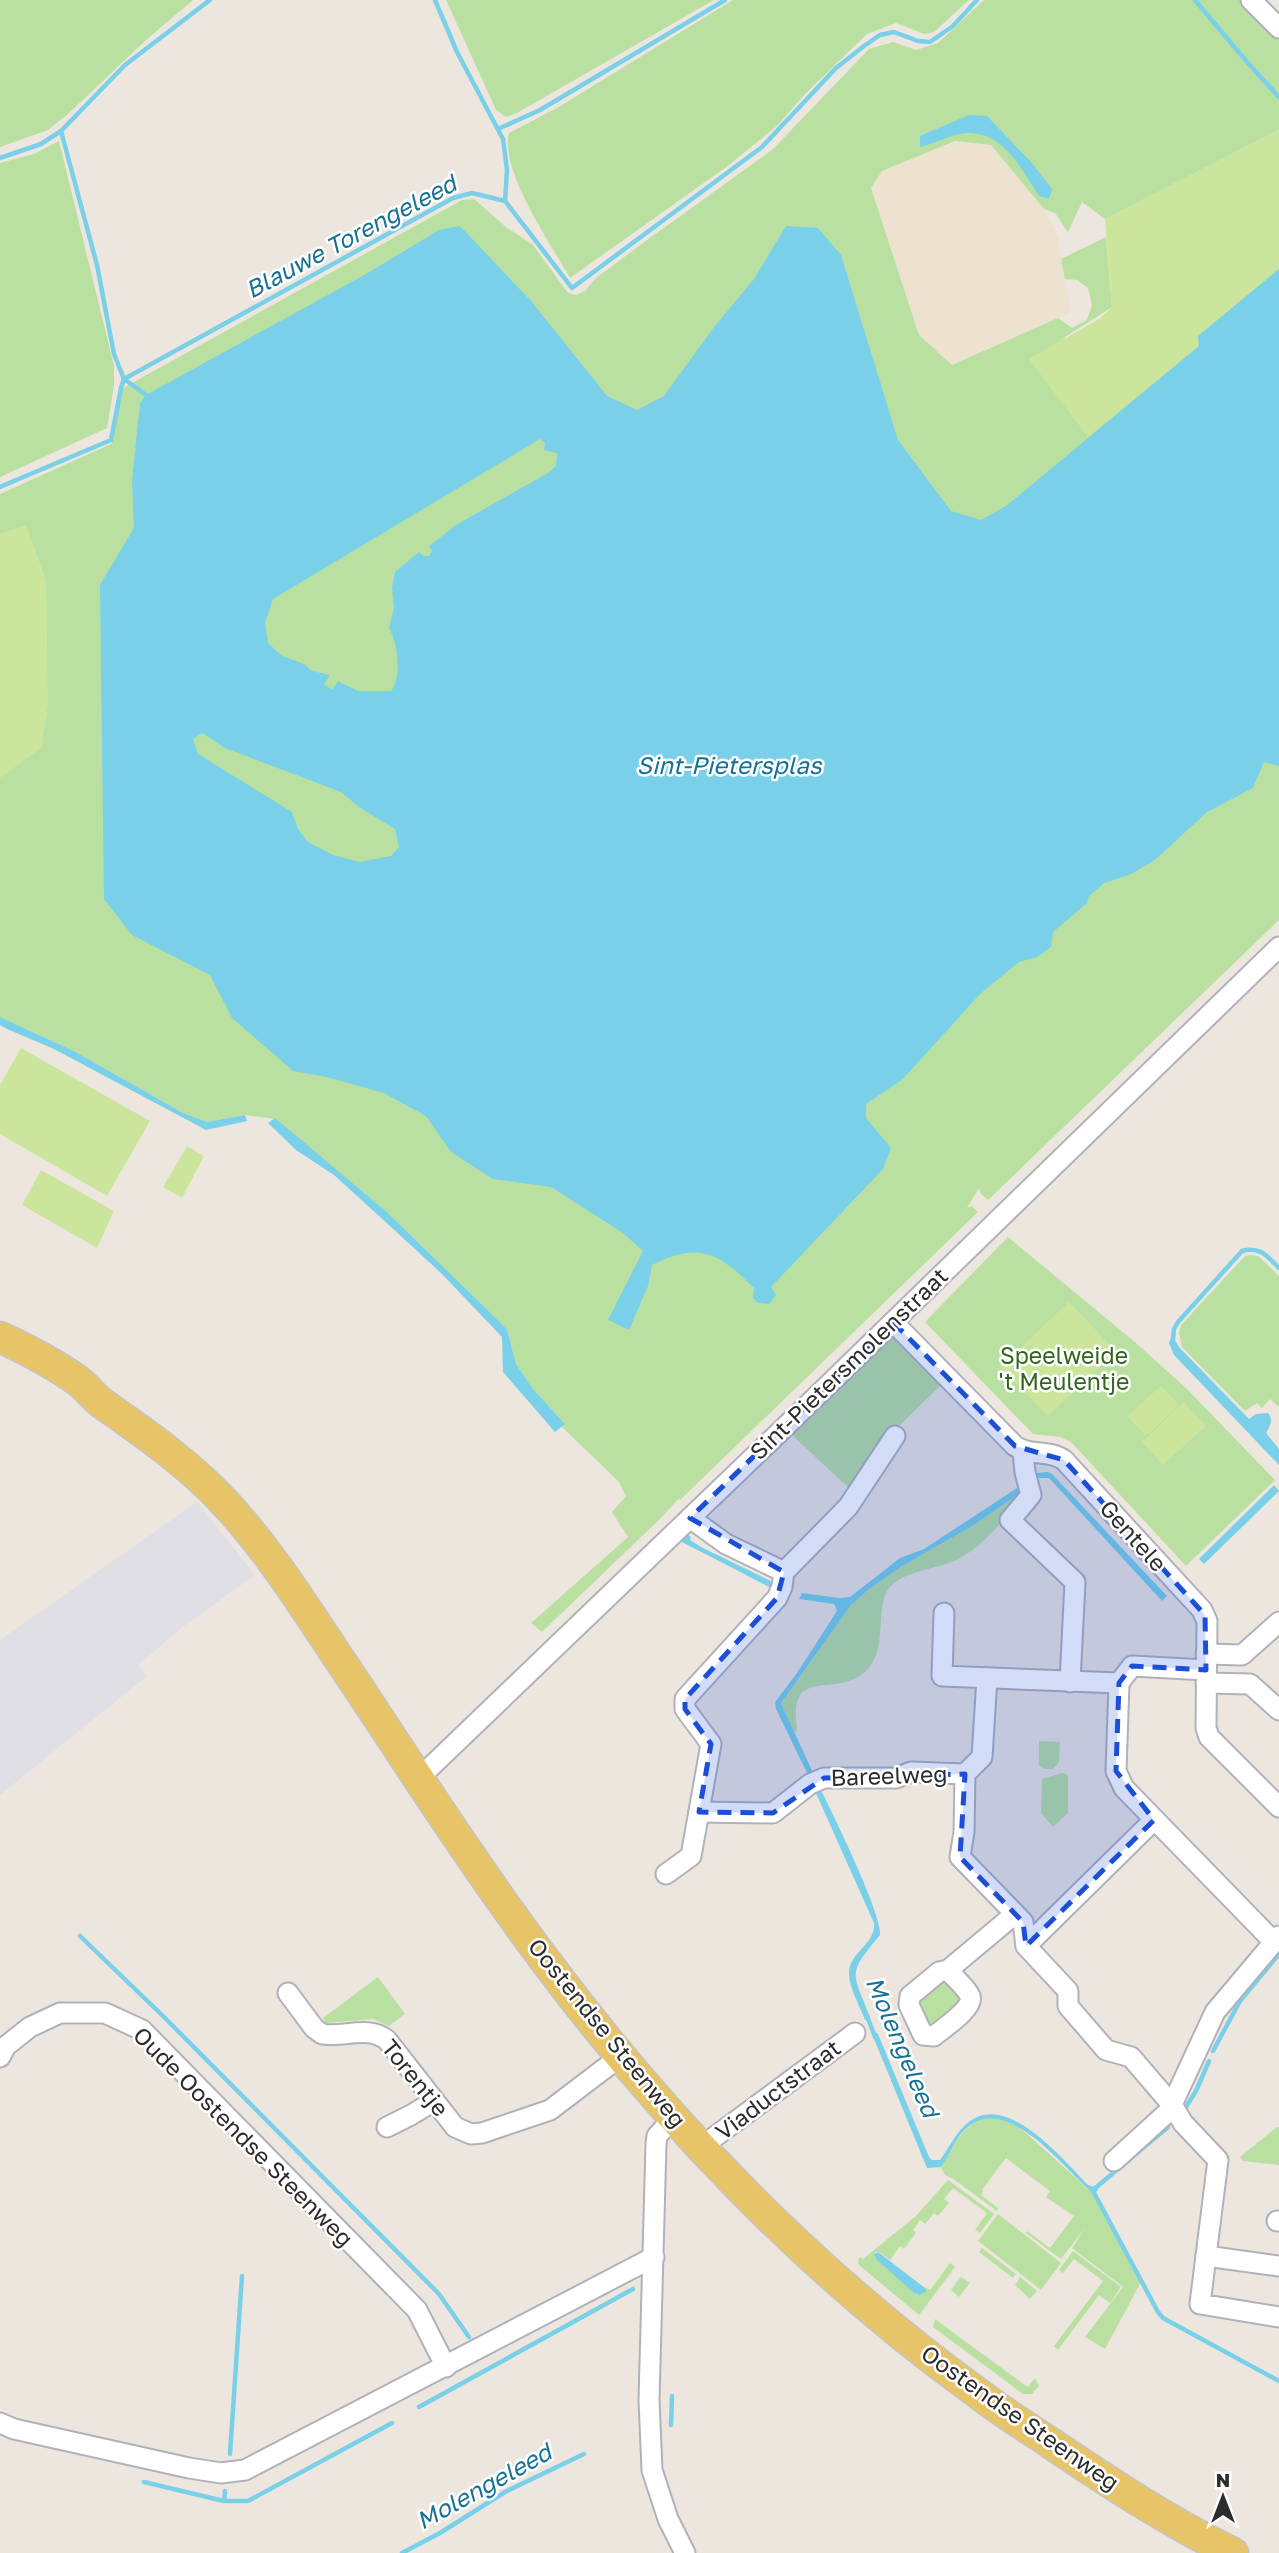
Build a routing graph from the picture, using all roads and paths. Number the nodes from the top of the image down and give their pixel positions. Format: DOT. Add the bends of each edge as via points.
graph roads {
  1 [pos="1251,0"];
  2 [pos="1279,28"];
  3 [pos="1279,947"];
  4 [pos="892,1322"];
  5 [pos="0,1338"];
  6 [pos="0,1360"];
  7 [pos="97,1399"];
  8 [pos="895,1436"];
  9 [pos="1023,1452"];
  10 [pos="690,1518"];
  11 [pos="784,1573"];
  12 [pos="944,1613"];
  13 [pos="1279,1622"];
  14 [pos="1206,1669"];
  15 [pos="987,1678"];
  16 [pos="1070,1682"];
  17 [pos="1119,1683"];
  18 [pos="1279,1710"];
  19 [pos="965,1774"];
  20 [pos="418,1779"];
  21 [pos="1279,1807"];
  22 [pos="699,1812"];
  23 [pos="1154,1820"];
  24 [pos="666,1874"];
  25 [pos="1015,1914"];
  26 [pos="1276,1939"];
  27 [pos="1026,1946"];
  28 [pos="948,1970"];
  29 [pos="288,1993"];
  30 [pos="855,2033"];
  31 [pos="621,2056"];
  32 [pos="0,2057"];
  33 [pos="433,2101"];
  34 [pos="1173,2106"];
  35 [pos="674,2117"];
  36 [pos="387,2127"];
  37 [pos="701,2147"];
  38 [pos="1114,2161"];
  39 [pos="1206,2256"];
  40 [pos="654,2258"];
  41 [pos="1279,2266"];
  42 [pos="1279,2318"];
  43 [pos="446,2367"];
  44 [pos="0,2423"];
  45 [pos="685,2553"];
  46 [pos="1233,2553"];
  1 -- 2 [label="street"];
  3 -- 4 [label="street, Sint-Pietersmolenstraat"];
  4 -- 9 [label="street"];
  4 -- 10 [label="street, Sint-Pietersmolenstraat"];
  5 -- 7 [label="main road, Oostendse Steenweg" via="73,1377"];
  6 -- 7 [label="main road, Oostendse Steenweg" via="75,1394"];
  7 -- 20 [label="main road, Oostendse Steenweg" via="195,1474 252,1534 306,1606"];
  8 -- 11 [label="street" via="848,1507"];
  9 -- 14 [label="street, Gentele" via="1064,1460 1202,1610 1207,1621"];
  9 -- 16 [label="street" via="1031,1494 1010,1520 1075,1582"];
  10 -- 11 [label="street" via="726,1544"];
  10 -- 20 [label="street, Sint-Pietersmolenstraat"];
  11 -- 22 [label="street" via="777,1598 685,1699 685,1709 711,1744"];
  12 -- 15 [label="street" via="942,1676"];
  13 -- 14 [label="street" via="1242,1655"];
  14 -- 17 [label="street" via="1132,1667"];
  14 -- 18 [label="street" via="1250,1684"];
  14 -- 21 [label="street, Gentele" via="1209,1737"];
  15 -- 16 [label="street"];
  15 -- 19 [label="street" via="982,1757"];
  16 -- 17 [label="street"];
  17 -- 23 [label="street" via="1116,1771 1124,1788"];
  19 -- 22 [label="street, Bareelweg" via="911,1772 896,1778 824,1778 774,1813"];
  19 -- 25 [label="street" via="960,1857"];
  20 -- 31 [label="main road, Oostendse Steenweg" via="543,1959"];
  22 -- 24 [label="street" via="691,1856"];
  23 -- 26 [label="street"];
  23 -- 27 [label="street"];
  25 -- 27 [label="street" via="1023,1922"];
  25 -- 28 [label="street"];
  26 -- 34 [label="street" via="1215,2012"];
  27 -- 34 [label="street" via="1068,1991 1068,2006 1106,2050 1131,2057"];
  29 -- 33 [label="street, Torentje" via="322,2034 379,2034"];
  30 -- 37 [label="street, Viaductstraat"];
  31 -- 33 [label="street, Torentje" via="550,2110 482,2133 455,2127"];
  31 -- 35 [label="main road, Oostendse Steenweg"];
  32 -- 43 [label="street, Oude Oostendse Steenweg" via="6,2046 30,2027 60,2012 105,2013 142,2030 417,2310"];
  33 -- 36 [label="street"];
  34 -- 38 [label="street"];
  34 -- 39 [label="street" via="1218,2160"];
  35 -- 37 [label="main road, Oostendse Steenweg"];
  35 -- 40 [label="street" via="657,2136"];
  37 -- 46 [label="main road, Oostendse Steenweg" via="797,2243 942,2367 1127,2494"];
  39 -- 41 [label="street"];
  39 -- 42 [label="street" via="1200,2304"];
  40 -- 43 [label="street"];
  40 -- 45 [label="street" via="649,2400 652,2470"];
  43 -- 44 [label="street" via="245,2470 221,2473 188,2468"];
}
